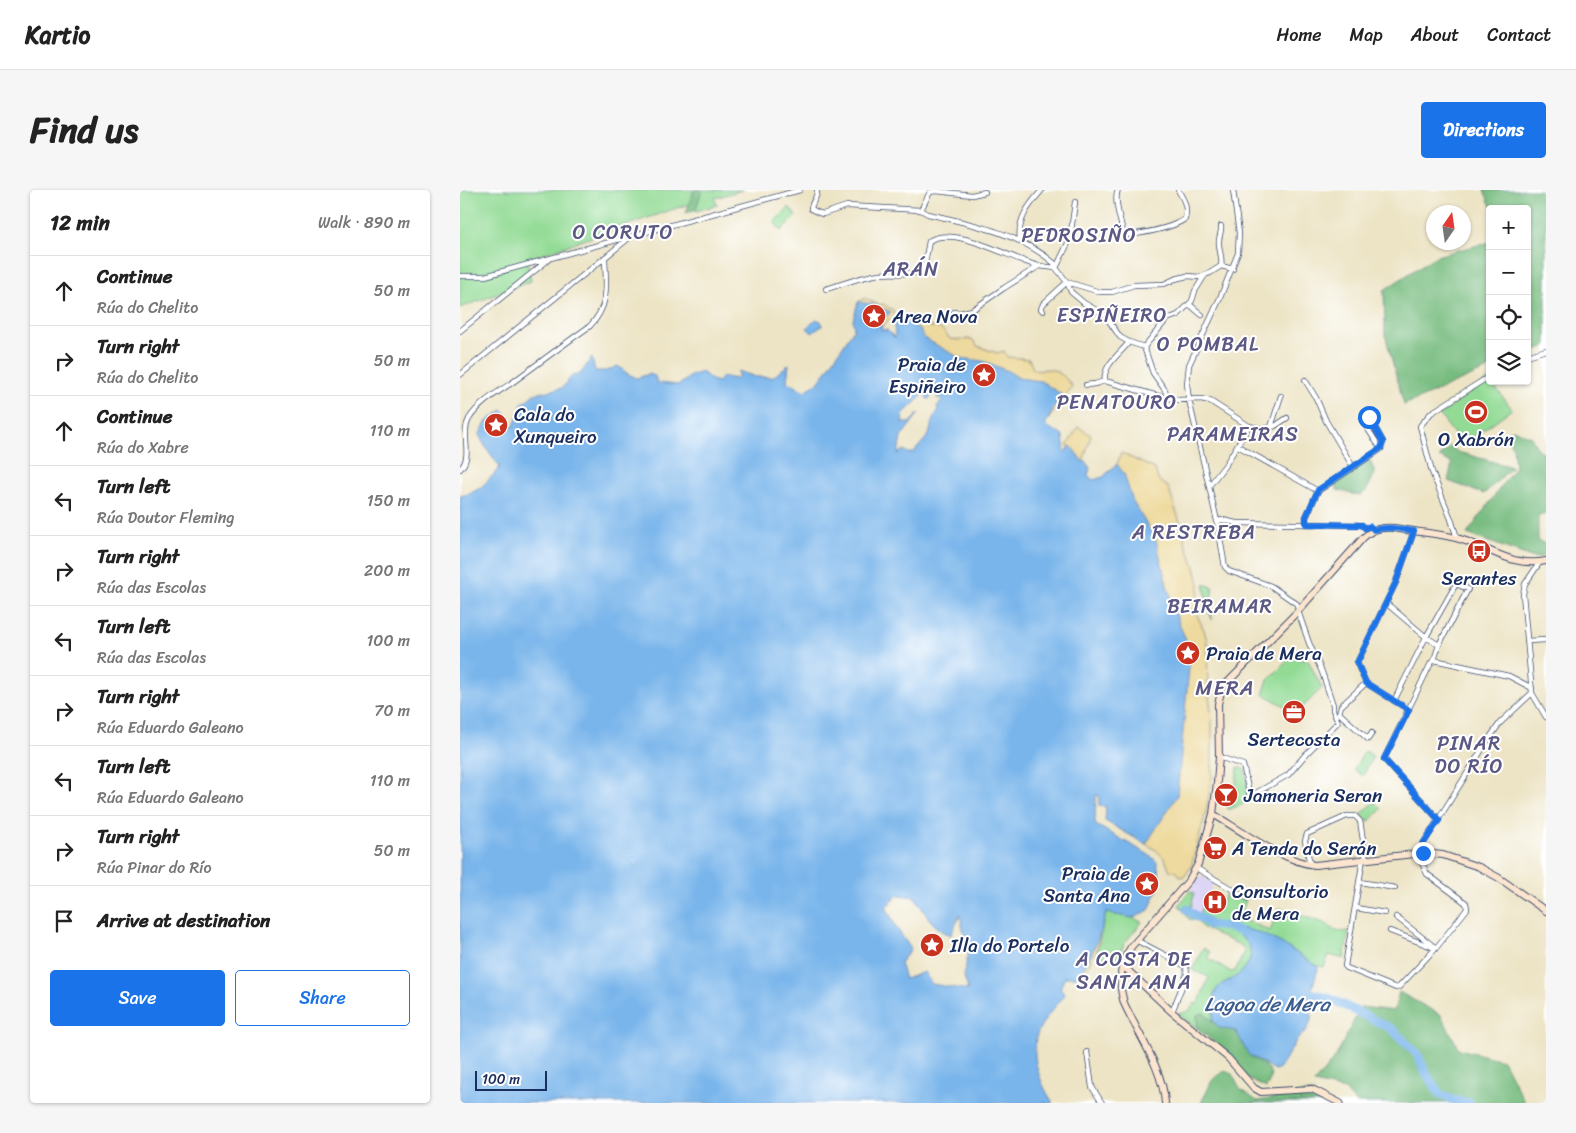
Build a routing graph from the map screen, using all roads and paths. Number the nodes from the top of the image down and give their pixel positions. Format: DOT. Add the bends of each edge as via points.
graph roads {
  1 [pos="800,190"];
  2 [pos="817,190"];
  3 [pos="1042,190"];
  4 [pos="1118,190"];
  5 [pos="1178,190"];
  6 [pos="1233,190"];
  7 [pos="986,192"];
  8 [pos="1075,202"];
  9 [pos="921,210"];
  10 [pos="1221,226"];
  11 [pos="630,237"];
  12 [pos="1020,241"];
  13 [pos="550,259"];
  14 [pos="605,259"];
  15 [pos="1039,266"];
  16 [pos="1221,266"];
  17 [pos="1056,268"];
  18 [pos="1233,269"];
  19 [pos="1205,275"];
  20 [pos="460,276"];
  21 [pos="1068,282"];
  22 [pos="826,289"];
  23 [pos="1189,304"];
  24 [pos="1043,311"];
  25 [pos="954,312"];
  26 [pos="1202,315"];
  27 [pos="460,331"];
  28 [pos="1129,342"];
  29 [pos="1144,347"];
  30 [pos="1546,350"];
  31 [pos="1531,355"];
  32 [pos="460,375"];
  33 [pos="1486,379"];
  34 [pos="1305,380"];
  35 [pos="1105,381"];
  36 [pos="1086,385"];
  37 [pos="1281,396"];
  38 [pos="1167,397"];
  39 [pos="1189,400"];
  40 [pos="1287,418"];
  41 [pos="1249,426"];
  42 [pos="1271,427"];
  43 [pos="1238,446"];
  44 [pos="1381,448"];
  45 [pos="1353,467"];
  46 [pos="460,469"];
  47 [pos="1209,486"];
  48 [pos="1318,490"];
  49 [pos="1218,521"];
  50 [pos="1306,524"];
  51 [pos="1369,530"];
  52 [pos="1414,531"];
  53 [pos="1457,538"];
  54 [pos="1543,562"];
  55 [pos="1386,603"];
  56 [pos="1298,611"];
  57 [pos="1426,637"];
  58 [pos="1546,640"];
  59 [pos="1527,641"];
  60 [pos="1439,644"];
  61 [pos="1434,660"];
  62 [pos="1366,683"];
  63 [pos="1532,691"];
  64 [pos="1394,701"];
  65 [pos="1538,704"];
  66 [pos="1546,706"];
  67 [pos="1409,710"];
  68 [pos="1546,717"];
  69 [pos="1372,733"];
  70 [pos="1220,756"];
  71 [pos="1213,814"];
  72 [pos="1439,820"];
  73 [pos="1423,854"];
  74 [pos="1365,859"];
  75 [pos="1310,864"];
  76 [pos="1424,866"];
  77 [pos="1196,868"];
  78 [pos="1360,882"];
  79 [pos="1395,888"];
  80 [pos="1247,898"];
  81 [pos="1356,908"];
  82 [pos="1546,911"];
  83 [pos="1385,913"];
  84 [pos="1396,917"];
  85 [pos="1390,931"];
  86 [pos="1136,940"];
  87 [pos="1436,948"];
  88 [pos="1122,966"];
  89 [pos="1172,1012"];
  90 [pos="1087,1052"];
  91 [pos="1102,1103"];
  92 [pos="1165,1103"];
  93 [pos="1340,1103"];
  1 -- 11 [label="street"];
  2 -- 9 [label="street" via="811,209 823,214 847,206"];
  3 -- 12 [label="street" via="1024,214"];
  4 -- 5 [label="street" via="1115,194 1123,232 1129,235 1185,219 1187,211"];
  6 -- 18 [label="street" via="1239,233"];
  7 -- 9 [label="street" via="972,196 930,192"];
  8 -- 17 [label="street" via="1070,239"];
  9 -- 12 [label="street" via="991,229"];
  10 -- 16 [label="street"];
  11 -- 13 [label="street"];
  11 -- 14 [label="street"];
  12 -- 17 [label="street" via="1048,258"];
  13 -- 20 [label="street" via="485,276"];
  13 -- 27 [label="street"];
  14 -- 32 [label="street"];
  14 -- 46 [label="street" via="605,301 599,317 487,400 470,418 464,436 466,460"];
  15 -- 17 [label="street"];
  15 -- 22 [label="street" via="984,244 936,236 929,241 922,271 868,276"];
  15 -- 25 [label="street" via="972,310 960,314"];
  16 -- 18 [label="street"];
  16 -- 19 [label="street"];
  17 -- 21 [label="street"];
  18 -- 39 [label="street" via="1190,365"];
  19 -- 21 [label="street" via="1175,279 1164,284 1134,285 1112,292 1100,292"];
  19 -- 23 [label="street"];
  21 -- 24 [label="street" via="1043,304"];
  21 -- 28 [label="street" via="1071,292 1105,315 1120,337"];
  23 -- 26 [label="street"];
  23 -- 29 [label="street" via="1178,315 1168,318"];
  28 -- 29 [label="street"];
  28 -- 35 [label="street" via="1107,368"];
  29 -- 38 [label="street" via="1153,373"];
  30 -- 31 [label="street"];
  33 -- 53 [label="street" via="1431,413 1420,426 1432,472"];
  34 -- 45 [label="street"];
  35 -- 36 [label="street"];
  35 -- 38 [label="street"];
  37 -- 42 [label="street"];
  38 -- 39 [label="street"];
  39 -- 41 [label="street" via="1210,401"];
  39 -- 47 [label="street"];
  40 -- 42 [label="street"];
  41 -- 42 [label="street"];
  41 -- 43 [label="street"];
  43 -- 47 [label="street"];
  43 -- 48 [label="street"];
  44 -- 44 [label="street" via="1383,442 1367,416 1362,420"];
  44 -- 45 [label="street"];
  45 -- 48 [label="street"];
  47 -- 49 [label="street"];
  48 -- 50 [label="street"];
  49 -- 50 [label="street"];
  49 -- 56 [label="street" via="1228,571 1271,586 1296,604"];
  50 -- 51 [label="street" via="1362,525"];
  51 -- 52 [label="main road" via="1394,528"];
  51 -- 56 [label="main road"];
  52 -- 53 [label="main road"];
  52 -- 55 [label="street"];
  53 -- 54 [label="main road" via="1517,562"];
  54 -- 59 [label="street" via="1525,584"];
  55 -- 57 [label="street"];
  55 -- 62 [label="street" via="1357,663"];
  56 -- 70 [label="main road" via="1222,688 1219,700"];
  56 -- 70 [label="street" via="1338,722 1288,775 1251,795 1243,765"];
  57 -- 60 [label="street"];
  57 -- 60 [label="street" via="1456,584 1468,589"];
  57 -- 64 [label="street"];
  58 -- 59 [label="street"];
  59 -- 63 [label="street"];
  60 -- 61 [label="street"];
  61 -- 63 [label="street" via="1509,676"];
  61 -- 67 [label="street"];
  62 -- 64 [label="street"];
  62 -- 69 [label="street" via="1341,706 1338,714 1368,738"];
  63 -- 65 [label="street"];
  63 -- 72 [label="street" via="1500,723"];
  64 -- 67 [label="street"];
  65 -- 66 [label="street"];
  65 -- 68 [label="street"];
  67 -- 72 [label="street" via="1384,759"];
  70 -- 71 [label="main road"];
  71 -- 75 [label="main road" via="1290,859"];
  71 -- 77 [label="main road"];
  72 -- 73 [label="street" via="1423,844"];
  73 -- 74 [label="main road"];
  73 -- 76 [label="street"];
  73 -- 76 [label="street"];
  73 -- 82 [label="main road" via="1443,855 1479,867"];
  74 -- 75 [label="main road"];
  74 -- 75 [label="street" via="1360,821 1355,816 1347,816 1306,834"];
  74 -- 78 [label="street"];
  76 -- 87 [label="street" via="1427,874 1466,903 1467,909"];
  77 -- 80 [label="street"];
  77 -- 86 [label="main road"];
  78 -- 79 [label="street"];
  78 -- 81 [label="street"];
  81 -- 83 [label="street"];
  81 -- 87 [label="street" via="1347,968 1396,988"];
  84 -- 87 [label="street"];
  85 -- 87 [label="street"];
  86 -- 88 [label="main road" via="1125,955"];
  86 -- 89 [label="street" via="1186,966 1187,974"];
  88 -- 89 [label="main road"];
  88 -- 92 [label="main road" via="1121,994 1162,1084"];
  89 -- 93 [label="main road" via="1228,1058 1260,1092 1312,1089"];
  90 -- 91 [label="street" via="1092,1087"];
}
